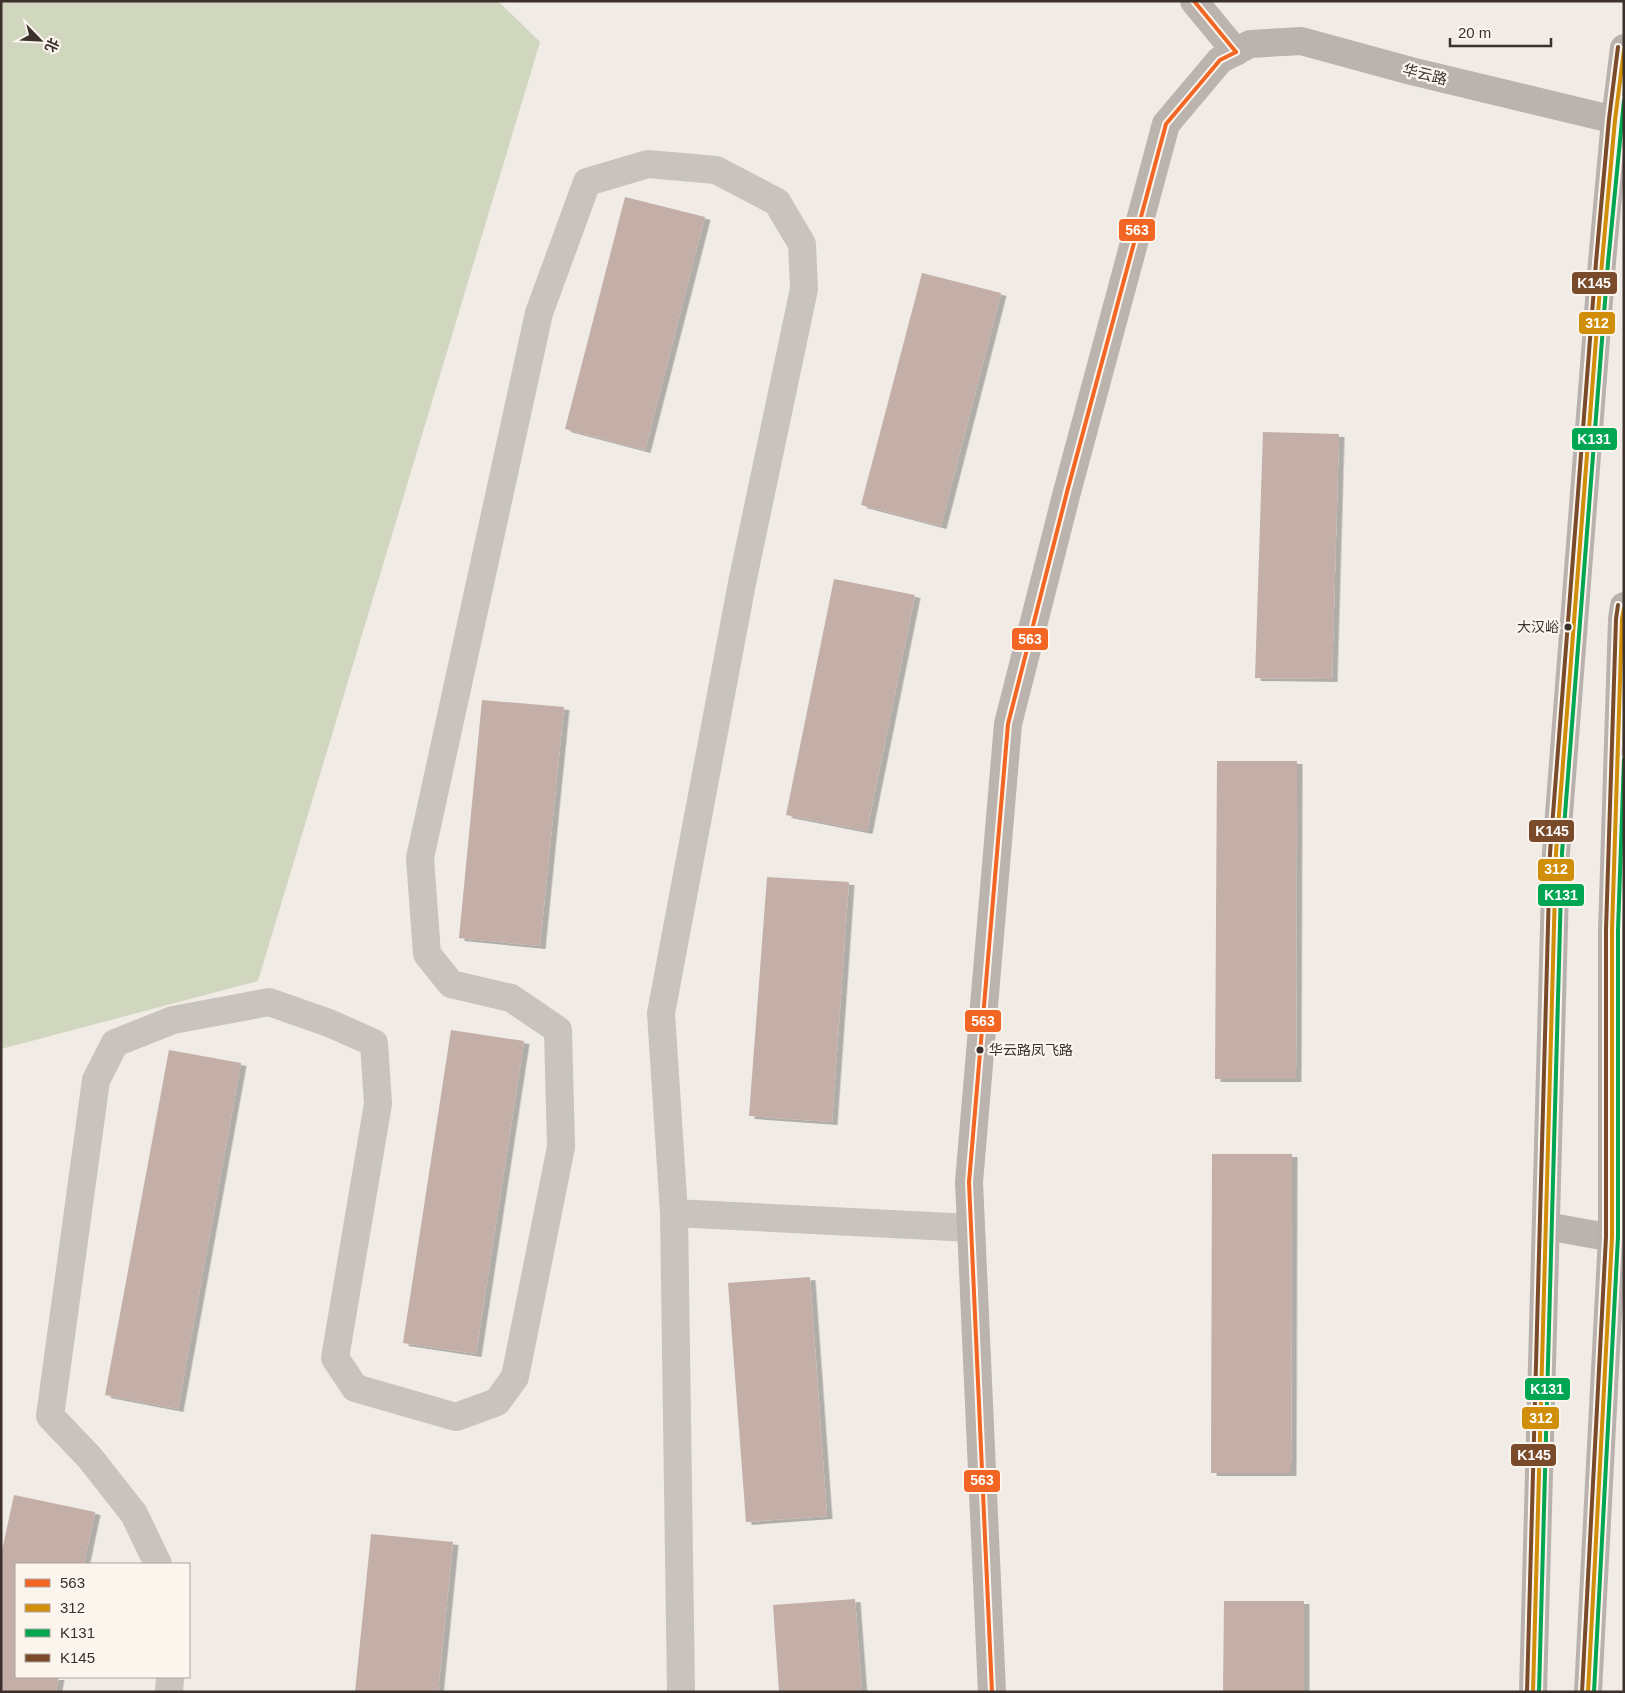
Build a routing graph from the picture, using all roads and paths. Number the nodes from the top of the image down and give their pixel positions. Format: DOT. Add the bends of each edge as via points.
graph roads {
  1 [pos="1194,1"];
  2 [pos="1624,48"];
  3 [pos="1236,52"];
  4 [pos="1619,123"];
  5 [pos="1624,606"];
  6 [pos="674,1212"];
  7 [pos="1546,1226"];
  8 [pos="971,1228"];
  9 [pos="1618,1239"];
  10 [pos="158,1563"];
  11 [pos="170,1678"];
  12 [pos="169,1692"];
  13 [pos="681,1692"];
  14 [pos="992,1692"];
  15 [pos="1533,1692"];
  16 [pos="1588,1692"];
  1 -- 3 [label="street"];
  2 -- 4 [label="main road"];
  3 -- 4 [label="street, 华云路" via="1250,44 1301,41"];
  3 -- 8 [label="street, 华云路" via="1220,60 1166,124 1008,724 968,1182"];
  4 -- 7 [label="main road" via="1599,301 1556,853"];
  5 -- 9 [label="main road" via="1612,930"];
  6 -- 8 [label="street"];
  6 -- 10 [label="street" via="661,1014 742,584 804,289 802,244 777,202 716,170 648,164 587,182 539,313 420,858 427,954 451,984 511,998 558,1030 561,1147 514,1377 497,1402 456,1417 355,1388 335,1358 378,1104 374,1043 269,1002 173,1020 115,1043 96,1080 50,1416 90,1458 134,1514"];
  6 -- 13 [label="street"];
  7 -- 9 [label="street"];
  7 -- 15 [label="main road"];
  8 -- 14 [label="street, 华云路"];
  9 -- 16 [label="main road"];
  11 -- 12 [label="street"];
}
